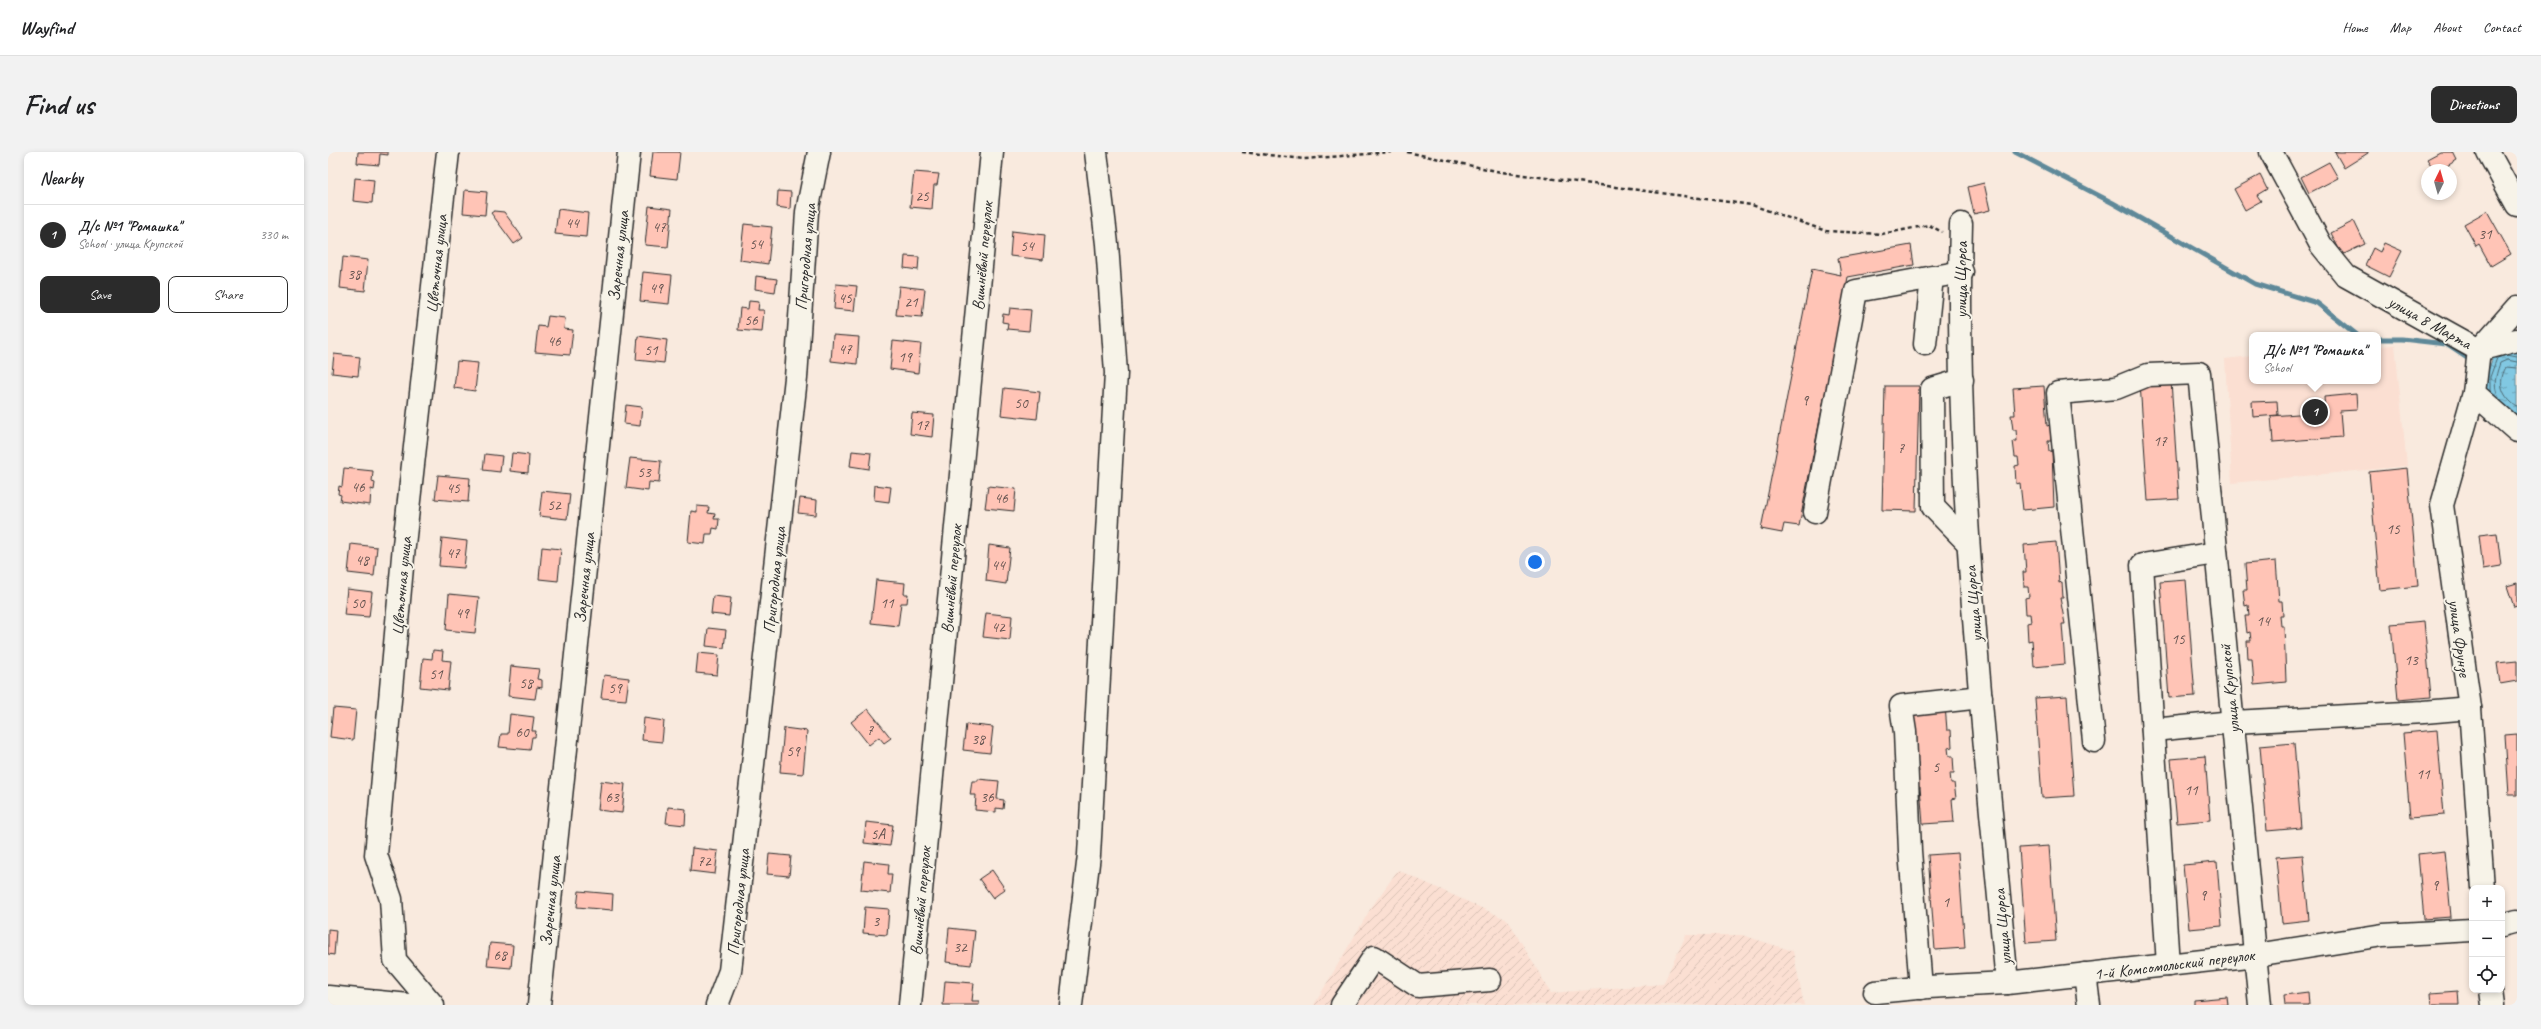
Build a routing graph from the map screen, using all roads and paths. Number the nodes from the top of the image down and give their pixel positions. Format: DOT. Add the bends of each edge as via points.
graph roads {
  1 [pos="448,152"];
  2 [pos="629,152"];
  3 [pos="819,152"];
  4 [pos="992,152"];
  5 [pos="1096,152"];
  6 [pos="1242,152"];
  7 [pos="1392,152"];
  8 [pos="1408,152"];
  9 [pos="2271,152"];
  10 [pos="2488,152"];
  11 [pos="2517,205"];
  12 [pos="1961,233"];
  13 [pos="1962,272"];
  14 [pos="1932,277"];
  15 [pos="2517,307"];
  16 [pos="2517,340"];
  17 [pos="1925,344"];
  18 [pos="2479,350"];
  19 [pos="1962,380"];
  20 [pos="2474,393"];
  21 [pos="2517,431"];
  22 [pos="1815,512"];
  23 [pos="1968,543"];
  24 [pos="2216,553"];
  25 [pos="1981,697"];
  26 [pos="2470,708"];
  27 [pos="2233,722"];
  28 [pos="2153,730"];
  29 [pos="2094,741"];
  30 [pos="2483,885"];
  31 [pos="2517,921"];
  32 [pos="2505,924"];
  33 [pos="2469,930"];
  34 [pos="2256,955"];
  35 [pos="2168,965"];
  36 [pos="2085,974"];
  37 [pos="1490,980"];
  38 [pos="2007,983"];
  39 [pos="1922,988"];
  40 [pos="1875,992"];
  41 [pos="2491,993"];
  42 [pos="328,997"];
  43 [pos="409,1005"];
  44 [pos="432,1005"];
  45 [pos="539,1005"];
  46 [pos="717,1005"];
  47 [pos="910,1005"];
  48 [pos="1071,1005"];
  49 [pos="1342,1005"];
  50 [pos="2088,1005"];
  51 [pos="2260,1005"];
  52 [pos="2493,1005"];
  1 -- 44 [label="street, Цветочная улица" via="404,545 376,855 391,899 394,960"];
  2 -- 45 [label="street, Заречная улица"];
  3 -- 46 [label="street, Пригородная улица" via="807,212 796,378 730,971"];
  4 -- 47 [label="street, Вишнёвый переулок"];
  5 -- 48 [label="street" via="1107,244 1116,373 1089,855"];
  6 -- 7 [label="path" via="1304,159"];
  8 -- 12 [label="path" via="1501,172 1752,205 1826,231 1882,234 1929,225"];
  9 -- 18 [label="street, улица 8 Марта" via="2321,245 2346,276"];
  10 -- 11 [label="street"];
  12 -- 13 [label="street, улица Щорса"];
  13 -- 14 [label="street"];
  13 -- 19 [label="street, улица Щорса"];
  14 -- 17 [label="street"];
  14 -- 22 [label="street" via="1856,291"];
  15 -- 18 [label="street"];
  16 -- 18 [label="street, улица 8 Марта"];
  18 -- 20 [label="street, улица Фрунзе"];
  19 -- 23 [label="street, улица Щорса" via="1962,458"];
  19 -- 23 [label="street" via="1932,389 1933,507"];
  20 -- 21 [label="street"];
  20 -- 26 [label="street, улица Фрунзе" via="2442,505"];
  23 -- 25 [label="street, улица Щорса"];
  24 -- 27 [label="street, улица Крупской"];
  24 -- 28 [label="street" via="2142,565"];
  24 -- 29 [label="street, улица Крупской" via="2198,373 2148,375 2116,388 2058,393"];
  25 -- 38 [label="street, улица Щорса"];
  25 -- 39 [label="street" via="1901,706 1905,732 1910,851"];
  26 -- 27 [label="street"];
  26 -- 30 [label="street, улица Фрунзе"];
  27 -- 28 [label="street"];
  27 -- 34 [label="street, улица Крупской"];
  28 -- 35 [label="street"];
  31 -- 32 [label="street"];
  33 -- 34 [label="street, 1-й Комсомольский переулок" via="2383,935"];
  34 -- 35 [label="street, 1-й Комсомольский переулок"];
  34 -- 51 [label="street, улица Крупской"];
  35 -- 36 [label="street, 1-й Комсомольский переулок"];
  36 -- 38 [label="street, 1-й Комсомольский переулок"];
  36 -- 50 [label="street"];
  37 -- 49 [label="street" via="1418,986 1374,957"];
  38 -- 39 [label="street, 1-й Комсомольский переулок"];
  39 -- 40 [label="street, 1-й Комсомольский переулок"];
  41 -- 52 [label="street"];
  42 -- 43 [label="street"];
}
